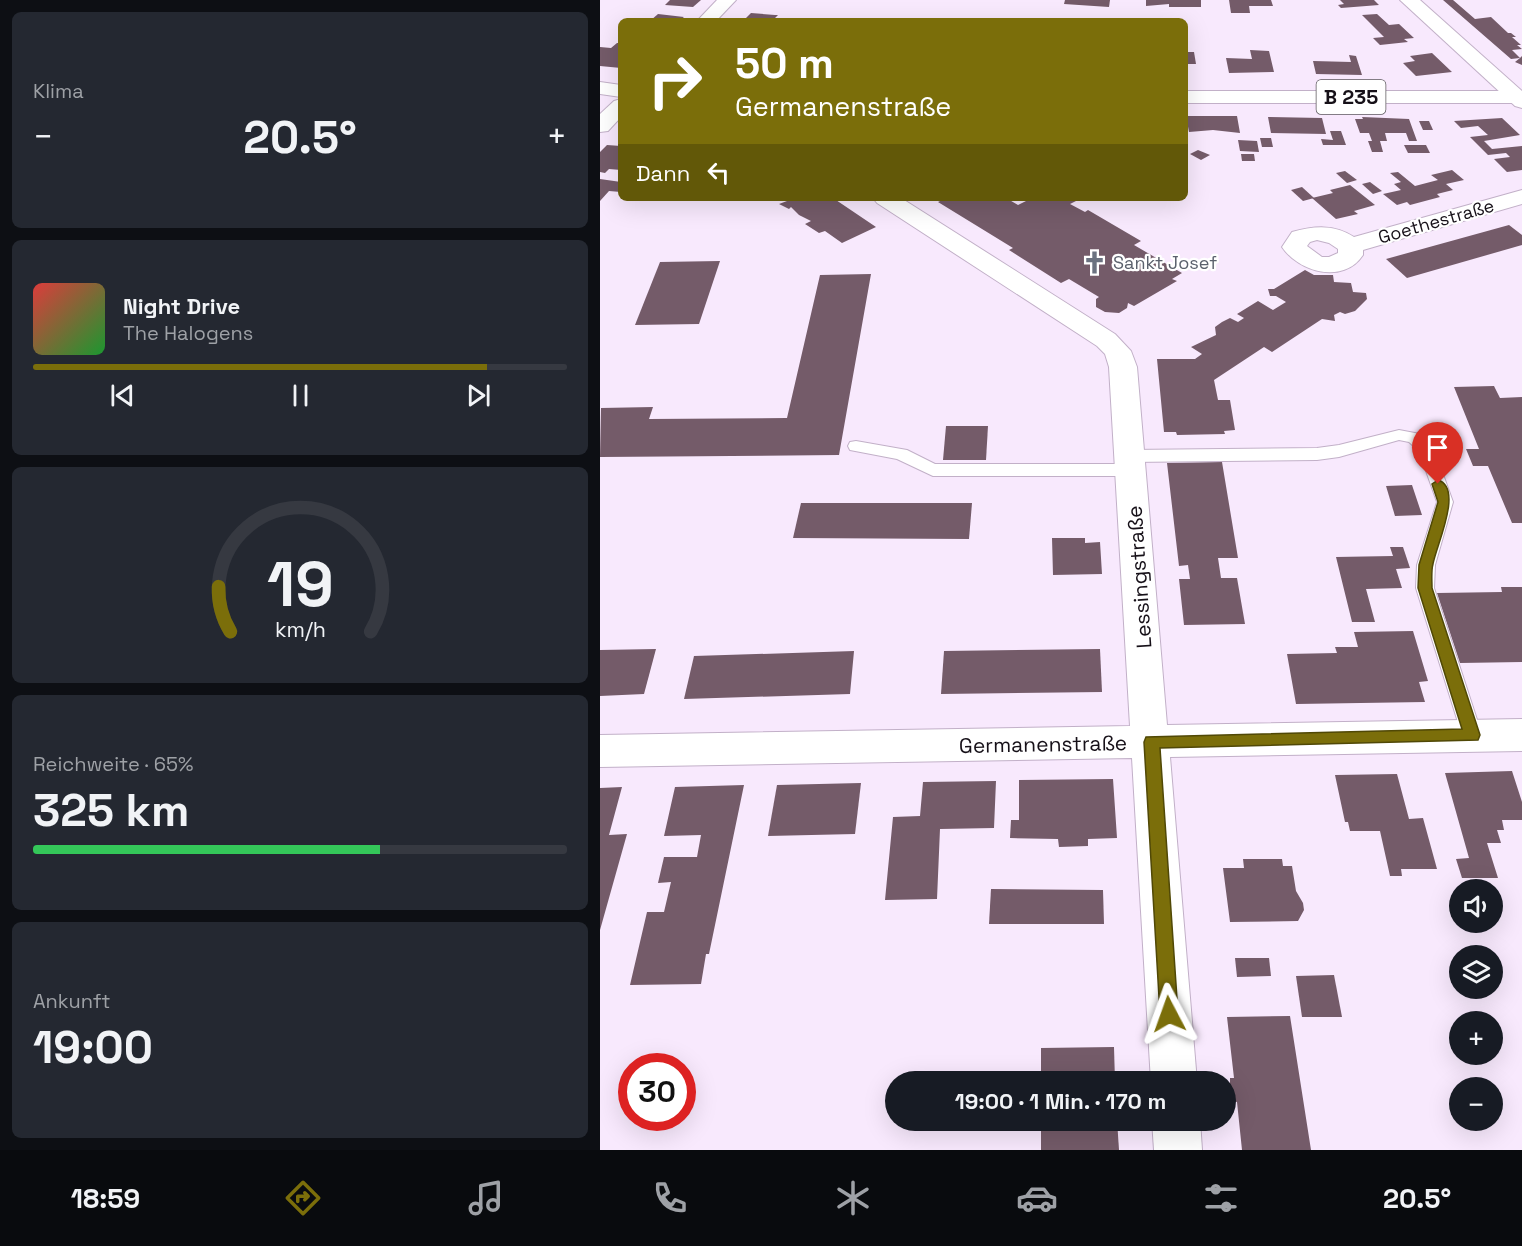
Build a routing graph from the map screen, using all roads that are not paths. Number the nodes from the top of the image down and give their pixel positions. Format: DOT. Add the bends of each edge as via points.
graph roads {
  1 [pos="727,0"];
  2 [pos="1409,0"];
  3 [pos="709,18"];
  4 [pos="600,88"];
  5 [pos="618,91"];
  6 [pos="1188,97"];
  7 [pos="1520,99"];
  8 [pos="618,108"];
  9 [pos="600,126"];
  10 [pos="1522,197"];
  11 [pos="890,201"];
  12 [pos="1350,246"];
  13 [pos="856,447"];
  14 [pos="1130,463"];
  15 [pos="1472,735"];
  16 [pos="1522,735"];
  17 [pos="1151,742"];
  18 [pos="600,751"];
  19 [pos="1173,1071"];
  20 [pos="1177,1131"];
  21 [pos="1178,1150"];
  1 -- 3 [label="street"];
  2 -- 7 [label="street"];
  4 -- 5 [label="street"];
  6 -- 7 [label="street, B 235"];
  8 -- 9 [label="street"];
  10 -- 12 [label="street, Goethestraße"];
  11 -- 14 [label="street, Lessingstraße" via="1106,340 1117,351 1123,367"];
  13 -- 14 [label="lane" via="901,454 933,470"];
  14 -- 15 [label="lane" via="1317,454 1399,435 1414,438 1426,448 1444,502 1426,565 1425,588"];
  14 -- 17 [label="street, Lessingstraße"];
  15 -- 16 [label="street, Germanenstraße"];
  15 -- 17 [label="street, Germanenstraße"];
  17 -- 18 [label="street, Germanenstraße"];
  17 -- 19 [label="street, Lessingstraße"];
  20 -- 21 [label="street"];
}
